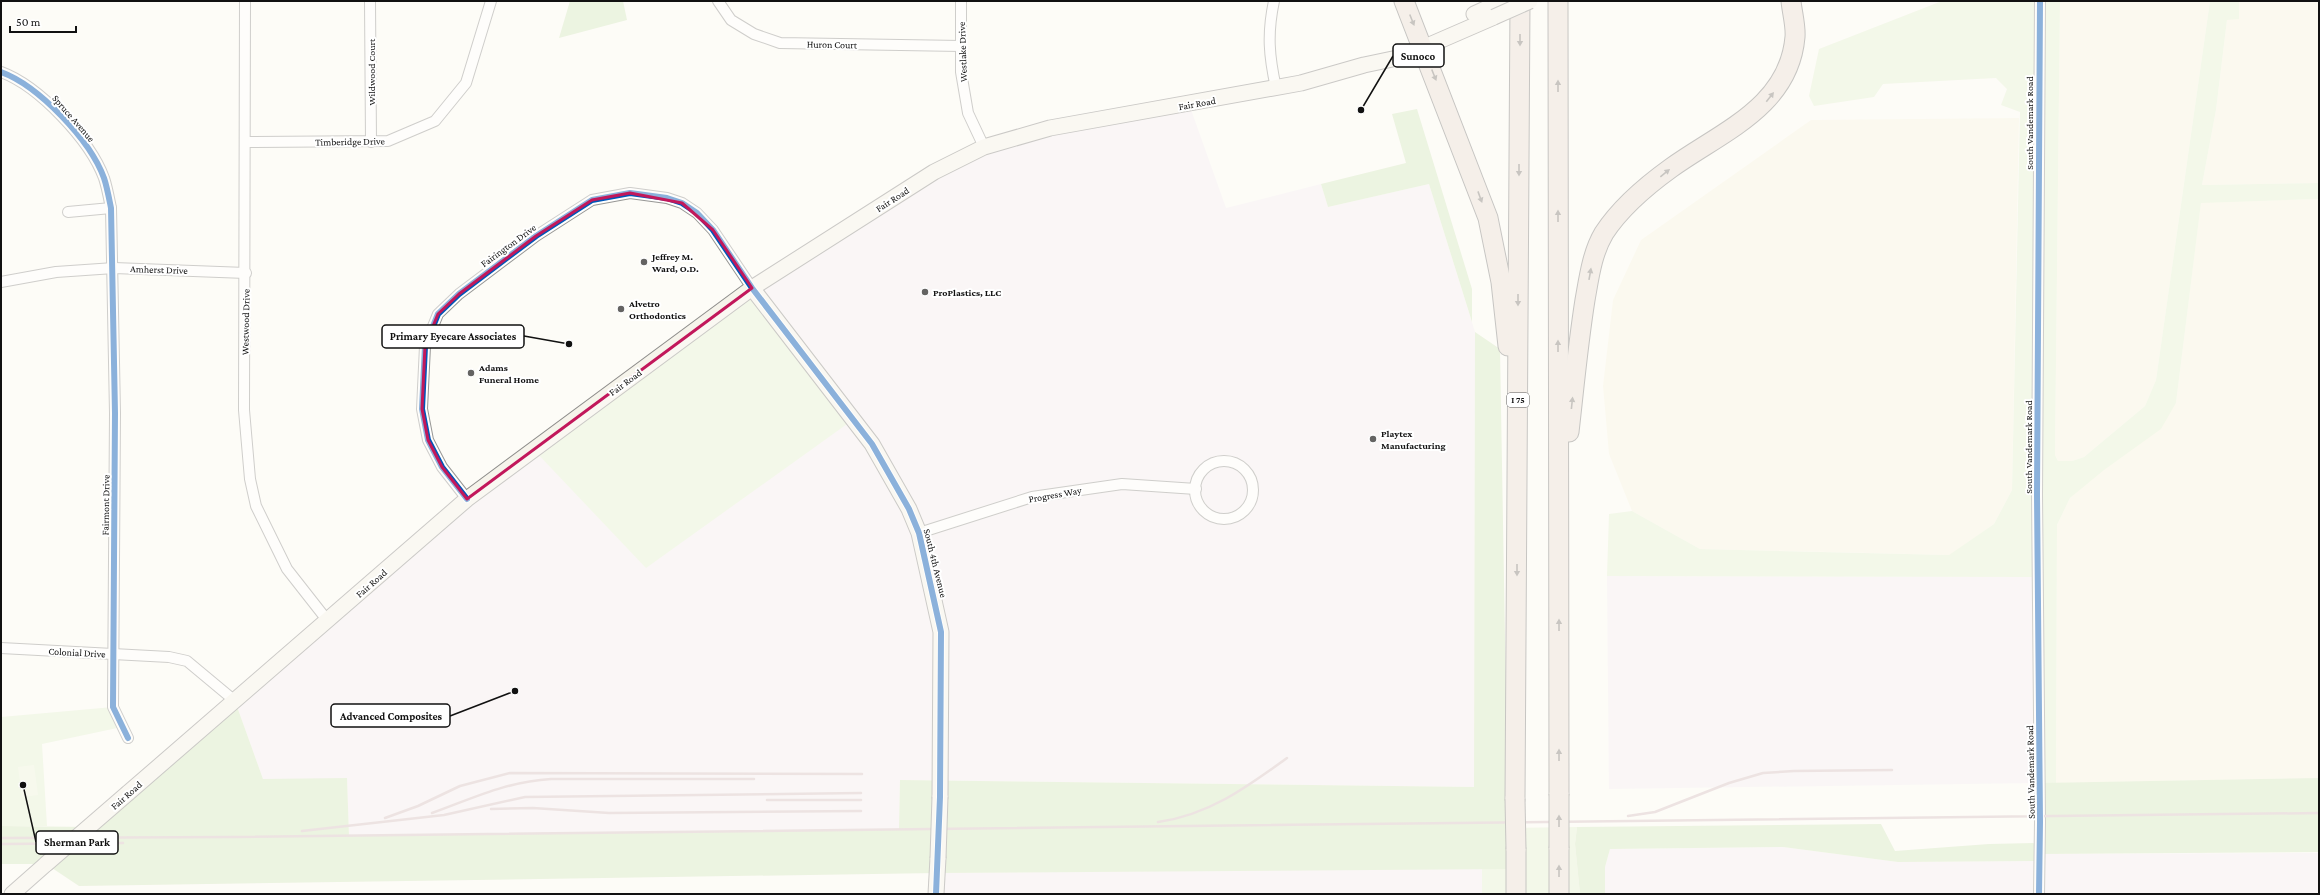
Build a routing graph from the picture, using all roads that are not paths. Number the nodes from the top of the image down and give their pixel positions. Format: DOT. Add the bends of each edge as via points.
graph roads {
  1 [pos="245,1"];
  2 [pos="370,1"];
  3 [pos="491,1"];
  4 [pos="718,1"];
  5 [pos="961,1"];
  6 [pos="1274,1"];
  7 [pos="1404,1"];
  8 [pos="1520,1"];
  9 [pos="1530,1"];
  10 [pos="1558,1"];
  11 [pos="1791,1"];
  12 [pos="2040,1"];
  13 [pos="1497,8"];
  14 [pos="1422,44"];
  15 [pos="961,46"];
  16 [pos="1,72"];
  17 [pos="1276,88"];
  18 [pos="246,142"];
  19 [pos="371,142"];
  20 [pos="984,147"];
  21 [pos="111,208"];
  22 [pos="68,212"];
  23 [pos="114,268"];
  24 [pos="246,273"];
  25 [pos="1,282"];
  26 [pos="752,288"];
  27 [pos="1196,489"];
  28 [pos="467,499"];
  29 [pos="919,533"];
  30 [pos="1517,543"];
  31 [pos="1559,581"];
  32 [pos="328,620"];
  33 [pos="1,648"];
  34 [pos="113,653"];
  35 [pos="235,701"];
  36 [pos="128,738"];
  37 [pos="12,894"];
  38 [pos="936,894"];
  39 [pos="1516,894"];
  40 [pos="1559,894"];
  41 [pos="2039,894"];
  1 -- 18 [label="street, Westwood Drive"];
  2 -- 19 [label="street, Wildwood Court"];
  3 -- 19 [label="street, Timberidge Drive" via="466,82 435,121 388,141"];
  4 -- 15 [label="street, Huron Court" via="731,20 754,34 780,43"];
  5 -- 15 [label="street, Westlake Drive"];
  6 -- 17 [label="street" via="1270,20 1269,56"];
  7 -- 14 [label="highway, one-way"];
  8 -- 30 [label="highway, I 75, one-way"];
  9 -- 13 [label="main road, Fair Road, bridge"];
  31 -- 10 [label="highway, one-way"];
  31 -- 11 [label="highway, one-way" via="1565,470 1578,346 1591,265 1604,234 1628,204 1671,168 1740,124 1766,102 1776,89 1790,62 1795,36"];
  12 -- 41 [label="street, South Vandemark Road" via="2037,487"];
  13 -- 14 [label="main road, Fair Road"];
  14 -- 17 [label="main road, Fair Road" via="1345,70"];
  14 -- 30 [label="highway, one-way" via="1488,218 1501,282 1510,365"];
  15 -- 20 [label="street, Westlake Drive" via="961,72 968,113"];
  16 -- 21 [label="street, Spruce Avenue" via="42,97 80,138 103,177"];
  17 -- 20 [label="main road, Fair Road" via="1050,128"];
  18 -- 19 [label="street, Timberidge Drive"];
  18 -- 24 [label="street, Westwood Drive"];
  20 -- 26 [label="main road, Fair Road" via="934,172"];
  21 -- 22 [label="street"];
  21 -- 23 [label="street, Spruce Avenue"];
  23 -- 24 [label="street, Amherst Drive"];
  23 -- 25 [label="street, Amherst Drive" via="56,272"];
  23 -- 34 [label="street, Fairmont Drive" via="116,413"];
  24 -- 32 [label="street, Westwood Drive" via="244,410 250,479 256,506 287,570"];
  26 -- 28 [label="main road, Fair Road"];
  26 -- 28 [label="street, Fairington Drive" via="713,230 697,213 682,203 667,198 630,192 592,200 536,236 438,314 425,346 422,409 428,440 442,467"];
  26 -- 29 [label="main road, South 4th Avenue" via="872,444 909,509"];
  27 -- 27 [label="street" via="1201,507 1212,515 1226,518 1245,510 1252,500 1250,477 1242,467 1233,462 1223,461 1204,470 1198,478"];
  27 -- 29 [label="street, Progress Way" via="1122,484 1032,497"];
  28 -- 32 [label="main road, Fair Road"];
  29 -- 38 [label="main road, South 4th Avenue, bridge" via="941,632 940,797"];
  30 -- 39 [label="highway, I 75, one-way, bridge"];
  40 -- 31 [label="highway, one-way, bridge"];
  32 -- 35 [label="main road, Fair Road"];
  33 -- 34 [label="street, Colonial Drive"];
  34 -- 35 [label="street, Colonial Drive" via="169,657 187,661"];
  34 -- 36 [label="street, Fairmont Drive" via="113,707"];
  35 -- 37 [label="main road, Fair Road, bridge"];
}
